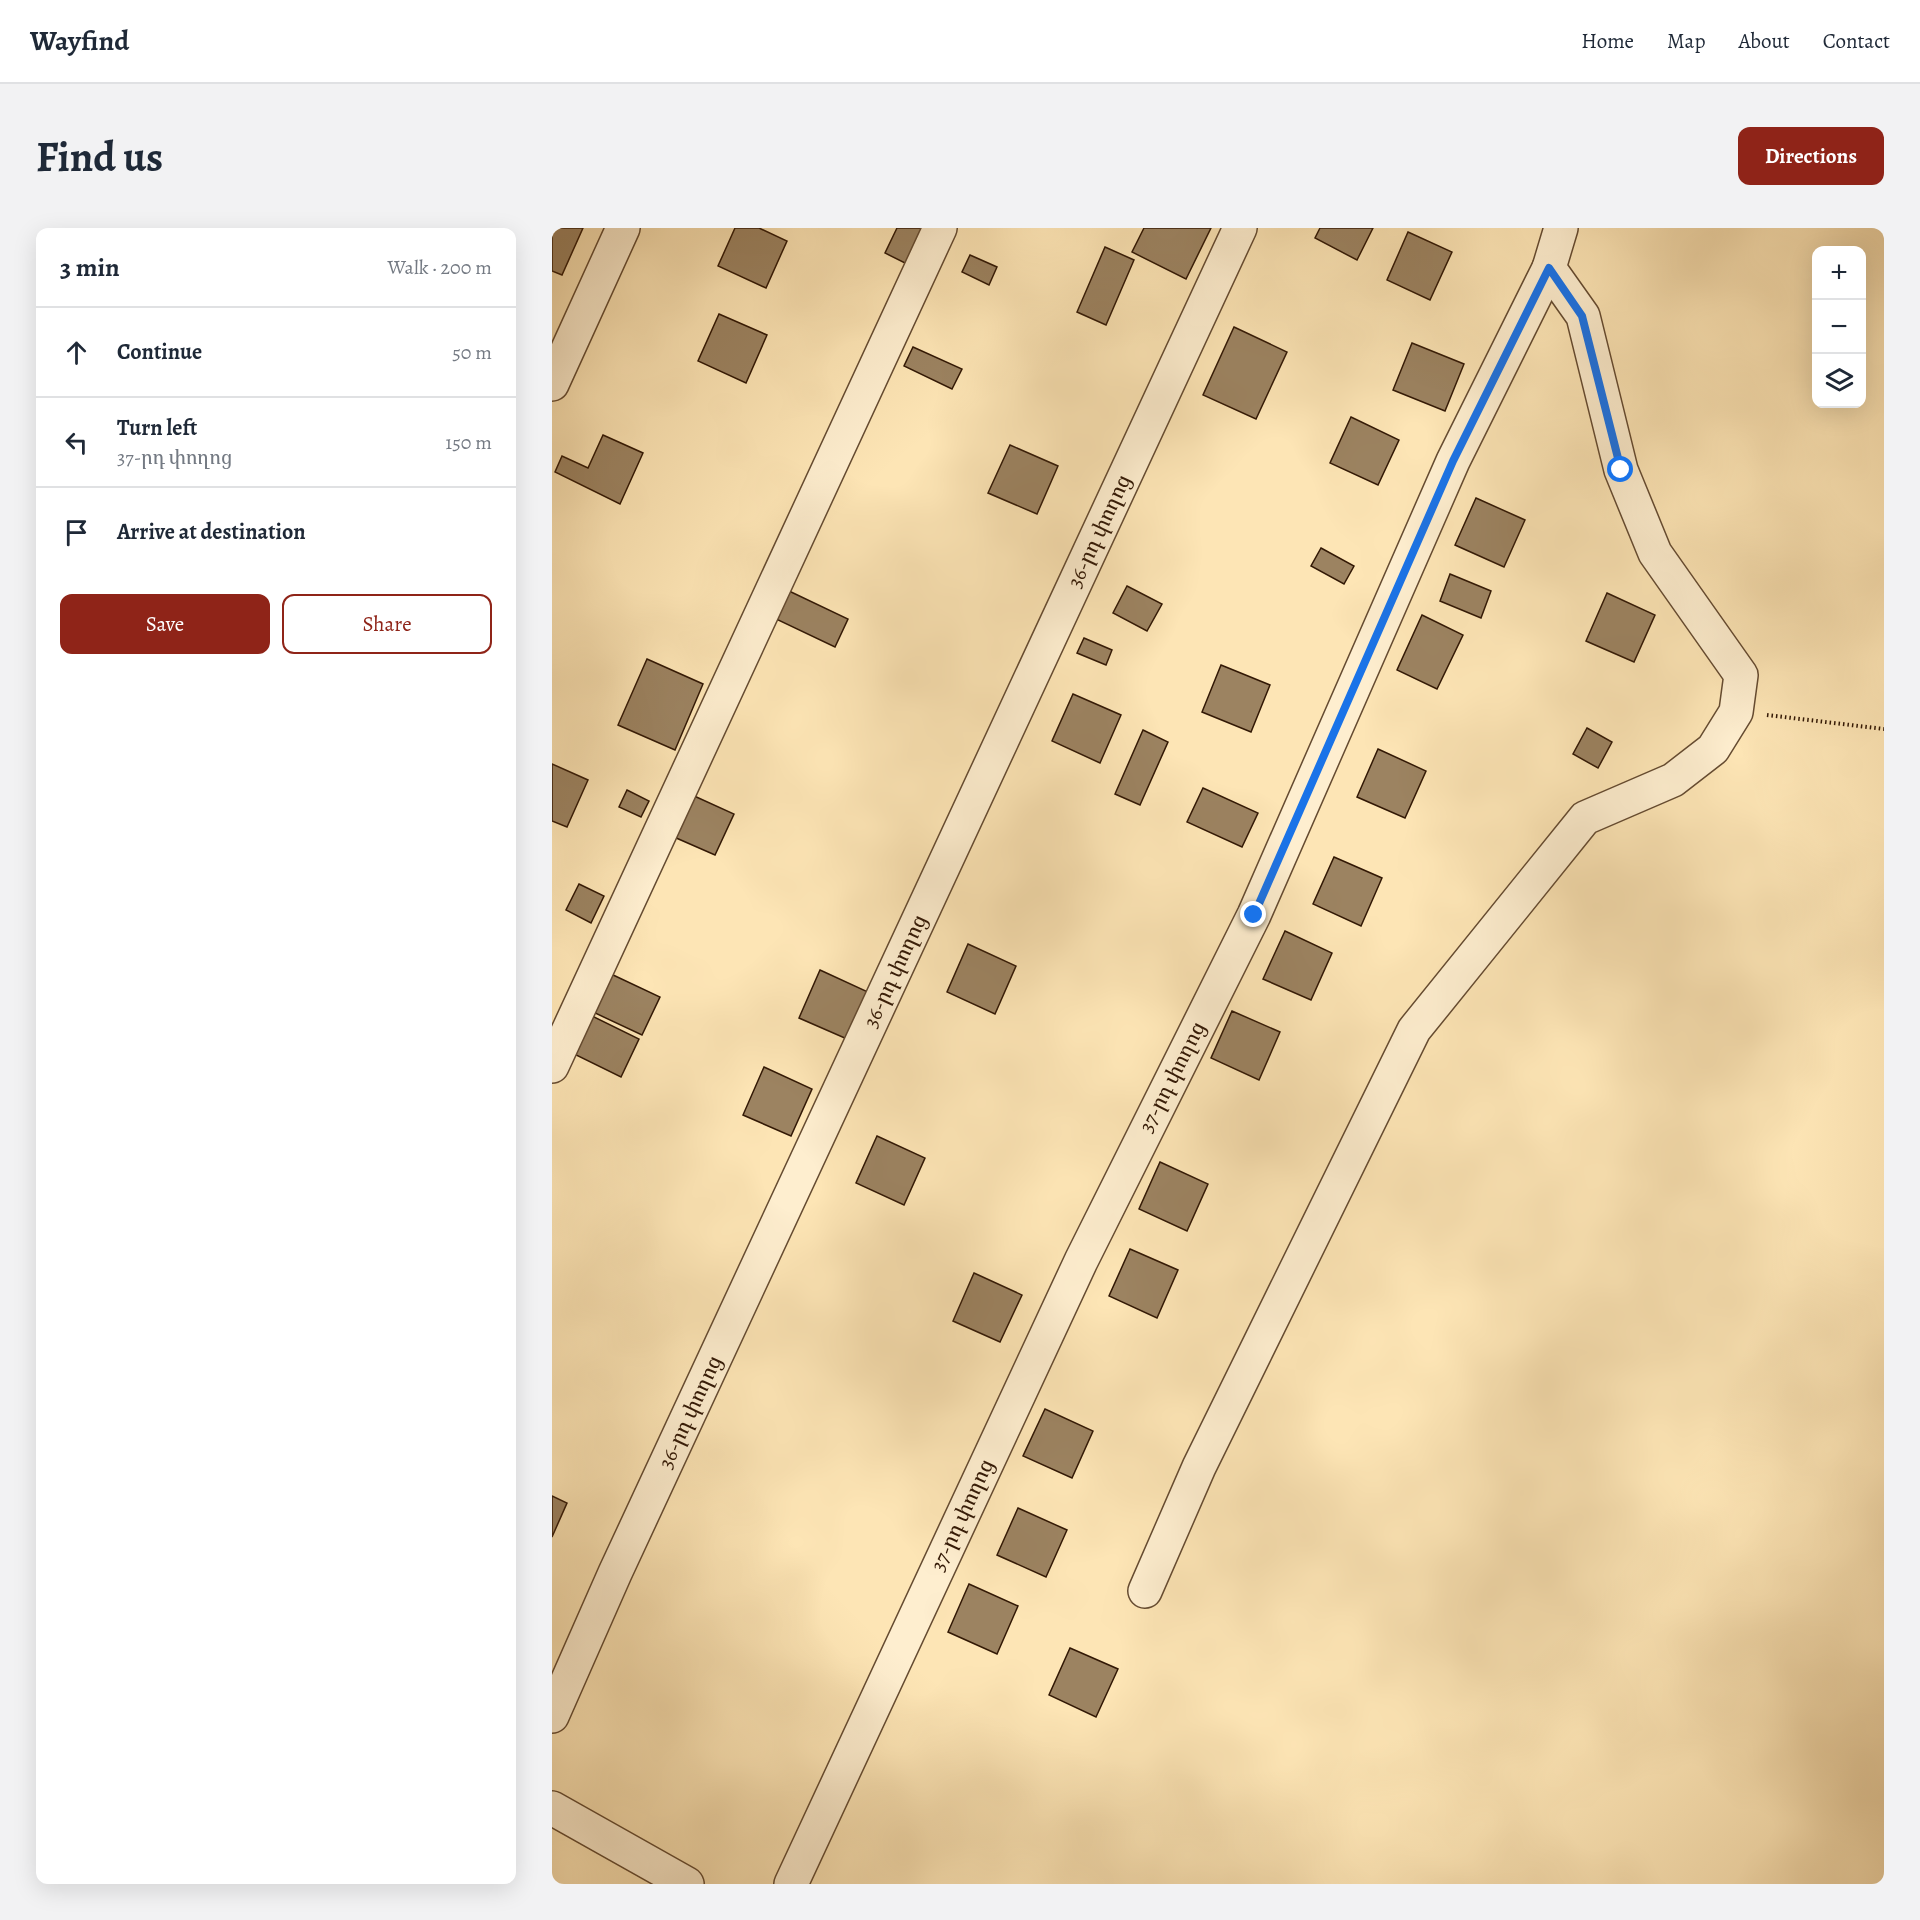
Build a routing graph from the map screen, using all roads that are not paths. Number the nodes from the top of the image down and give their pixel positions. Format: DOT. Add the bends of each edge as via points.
graph roads {
  1 [pos="623,228"];
  2 [pos="940,228"];
  3 [pos="1240,228"];
  4 [pos="1561,228"];
  5 [pos="1549,268"];
  6 [pos="552,384"];
  7 [pos="552,1066"];
  8 [pos="1145,1591"];
  9 [pos="552,1716"];
  10 [pos="552,1808"];
  11 [pos="687,1884"];
  12 [pos="791,1884"];
  1 -- 6 [label="street"];
  2 -- 7 [label="street"];
  3 -- 9 [label="street, 36-րդ փողոց"];
  4 -- 5 [label="street, 37-րդ փողոց"];
  5 -- 8 [label="street" via="1582,316 1621,470 1655,553 1741,675 1736,712 1713,749 1673,780 1585,818 1414,1030 1199,1467"];
  5 -- 12 [label="street, 37-րդ փողոց" via="1453,461 1254,915 1081,1261"];
  10 -- 11 [label="street"];
}
